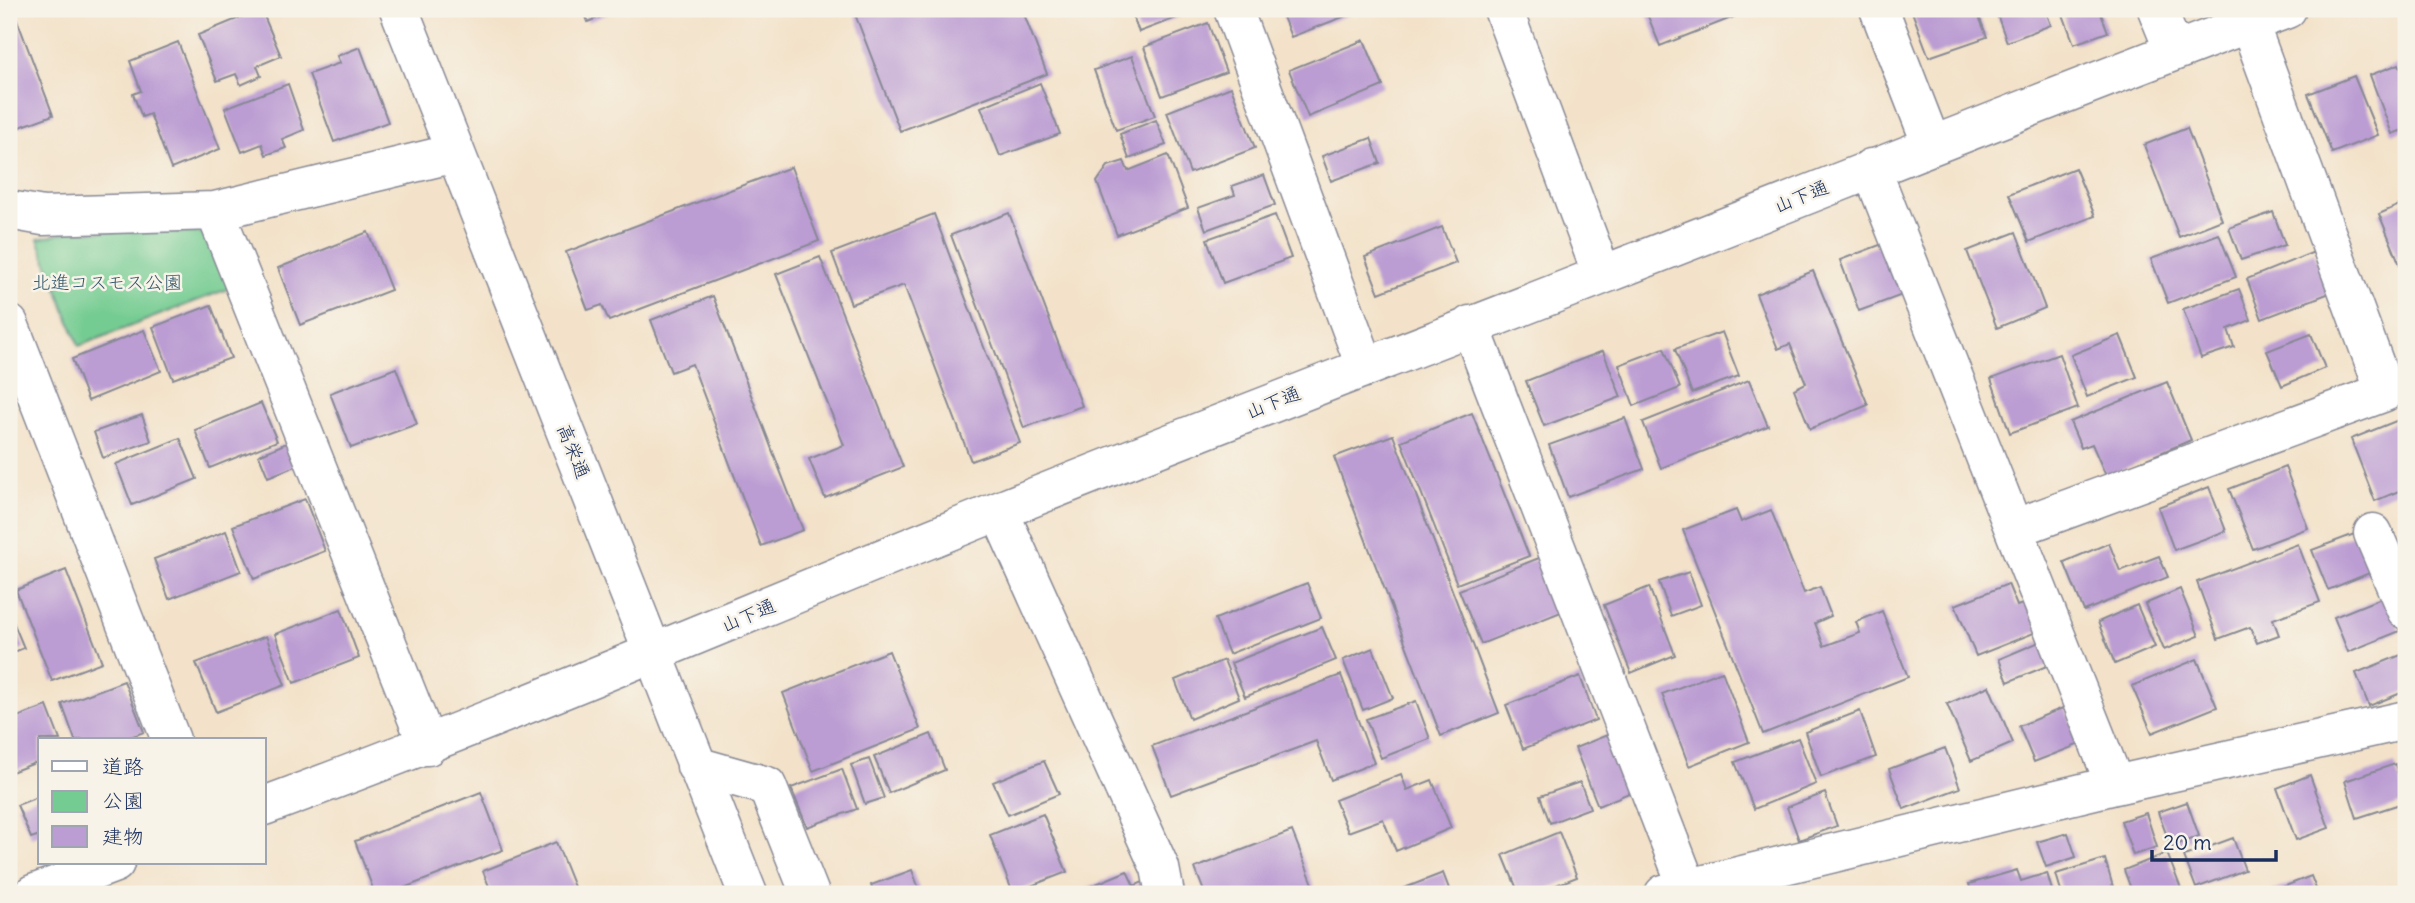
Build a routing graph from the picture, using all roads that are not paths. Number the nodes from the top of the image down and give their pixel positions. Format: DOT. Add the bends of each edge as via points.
graph roads {
  1 [pos="399,9"];
  2 [pos="1233,9"];
  3 [pos="1503,9"];
  4 [pos="1879,9"];
  5 [pos="2157,9"];
  6 [pos="2287,9"];
  7 [pos="2249,23"];
  8 [pos="2174,51"];
  9 [pos="1931,143"];
  10 [pos="456,153"];
  11 [pos="1871,168"];
  12 [pos="9,209"];
  13 [pos="215,211"];
  14 [pos="1602,275"];
  15 [pos="9,324"];
  16 [pos="1471,325"];
  17 [pos="1364,366"];
  18 [pos="999,511"];
  19 [pos="2016,528"];
  20 [pos="2374,533"];
  21 [pos="2406,610"];
  22 [pos="656,654"];
  23 [pos="2406,720"];
  24 [pos="170,738"];
  25 [pos="428,746"];
  26 [pos="696,766"];
  27 [pos="2115,785"];
  28 [pos="266,805"];
  29 [pos="112,864"];
  30 [pos="1163,881"];
  31 [pos="1676,891"];
  32 [pos="33,894"];
  33 [pos="748,894"];
  34 [pos="810,894"];
  1 -- 10 [label="street, 高栄通"];
  2 -- 17 [label="street"];
  3 -- 14 [label="street"];
  4 -- 9 [label="street"];
  5 -- 8 [label="street"];
  6 -- 7 [label="street, 山下通"];
  7 -- 8 [label="street, 山下通"];
  7 -- 19 [label="street" via="2385,392"];
  8 -- 9 [label="street, 山下通"];
  9 -- 11 [label="street, 山下通"];
  10 -- 13 [label="street"];
  10 -- 22 [label="street, 高栄通"];
  11 -- 14 [label="street, 山下通"];
  11 -- 19 [label="street"];
  12 -- 13 [label="street" via="43,216"];
  13 -- 25 [label="street"];
  14 -- 16 [label="street, 山下通"];
  15 -- 24 [label="street"];
  16 -- 17 [label="street, 山下通"];
  16 -- 31 [label="street"];
  17 -- 18 [label="street, 山下通"];
  18 -- 22 [label="street, 山下通"];
  18 -- 30 [label="street"];
  19 -- 27 [label="street"];
  20 -- 21 [label="street"];
  22 -- 25 [label="street, 山下通"];
  22 -- 26 [label="street, 高栄通"];
  23 -- 27 [label="street"];
  25 -- 28 [label="street, 山下通"];
  26 -- 33 [label="street, 高栄通"];
  26 -- 34 [label="street" via="767,786"];
  27 -- 31 [label="street"];
  29 -- 32 [label="street"];
}
